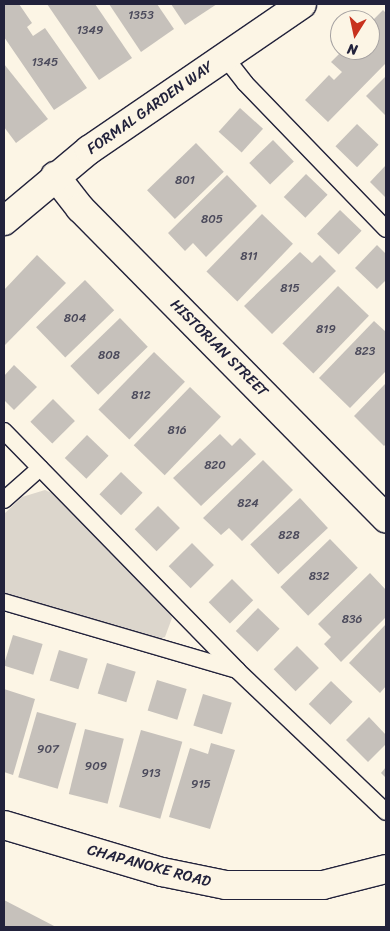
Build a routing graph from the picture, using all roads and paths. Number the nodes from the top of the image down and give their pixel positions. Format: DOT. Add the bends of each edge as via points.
graph roads {
  1 [pos="302,4"];
  2 [pos="224,56"];
  3 [pos="55,176"];
  4 [pos="4,221"];
  5 [pos="386,229"];
  6 [pos="4,431"];
  7 [pos="40,468"];
  8 [pos="4,500"];
  9 [pos="386,518"];
  10 [pos="4,602"];
  11 [pos="238,671"];
  12 [pos="386,812"];
  13 [pos="4,825"];
  14 [pos="386,869"];
  1 -- 2 [label="street, FORMAL GARDEN WAY"];
  2 -- 3 [label="street, FORMAL GARDEN WAY"];
  2 -- 5 [label="lane" via="245,83"];
  3 -- 4 [label="street, FORMAL GARDEN WAY"];
  3 -- 9 [label="street, HISTORIAN STREET" via="80,208"];
  6 -- 7 [label="lane"];
  7 -- 8 [label="lane"];
  7 -- 11 [label="lane"];
  10 -- 11 [label="lane"];
  11 -- 12 [label="lane"];
  13 -- 14 [label="street, CHAPANOKE ROAD" via="162,872 226,886 323,885"];
}
